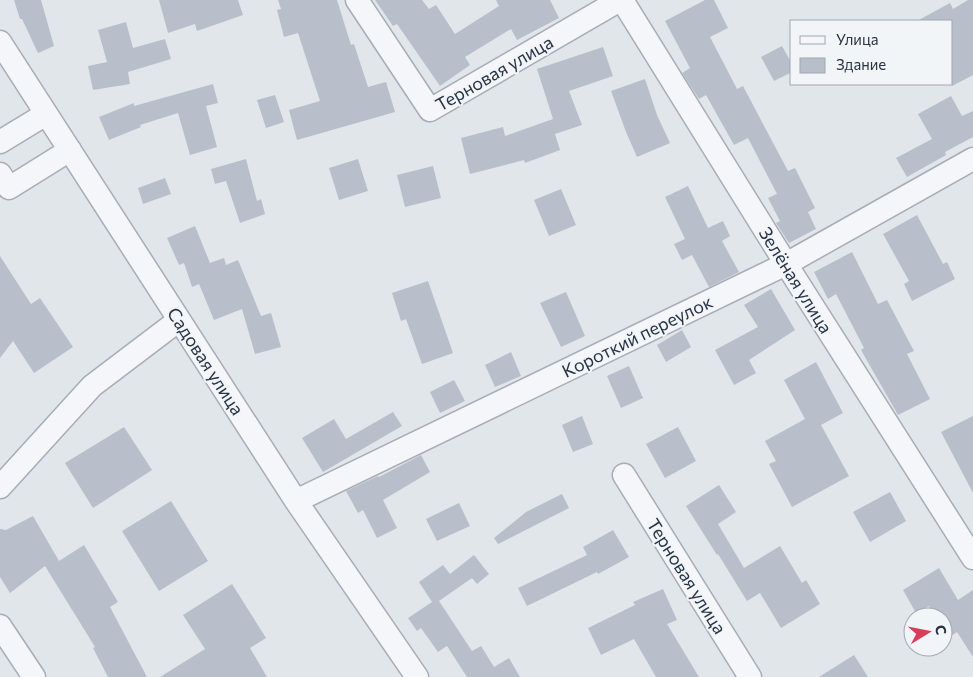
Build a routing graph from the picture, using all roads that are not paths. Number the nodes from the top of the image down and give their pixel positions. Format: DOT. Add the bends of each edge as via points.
graph roads {
  1 [pos="357,0"];
  2 [pos="621,0"];
  3 [pos="1,44"];
  4 [pos="46,114"];
  5 [pos="0,142"];
  6 [pos="70,150"];
  7 [pos="973,159"];
  8 [pos="0,174"];
  9 [pos="786,264"];
  10 [pos="179,320"];
  11 [pos="624,475"];
  12 [pos="0,487"];
  13 [pos="296,501"];
  14 [pos="973,558"];
  15 [pos="0,626"];
  16 [pos="34,677"];
  17 [pos="417,677"];
  18 [pos="750,677"];
  1 -- 2 [label="street, Терновая улица" via="430,110"];
  2 -- 9 [label="street, Зелёная улица"];
  3 -- 4 [label="street, Садовая улица"];
  4 -- 5 [label="street"];
  4 -- 6 [label="street, Садовая улица"];
  6 -- 8 [label="street" via="8,188"];
  6 -- 10 [label="street, Садовая улица"];
  7 -- 9 [label="street, Короткий переулок"];
  9 -- 13 [label="street, Короткий переулок"];
  9 -- 14 [label="street, Зелёная улица"];
  10 -- 12 [label="street" via="92,386"];
  10 -- 13 [label="street, Садовая улица"];
  11 -- 18 [label="street, Терновая улица"];
  13 -- 17 [label="street, Садовая улица"];
  15 -- 16 [label="street"];
}
